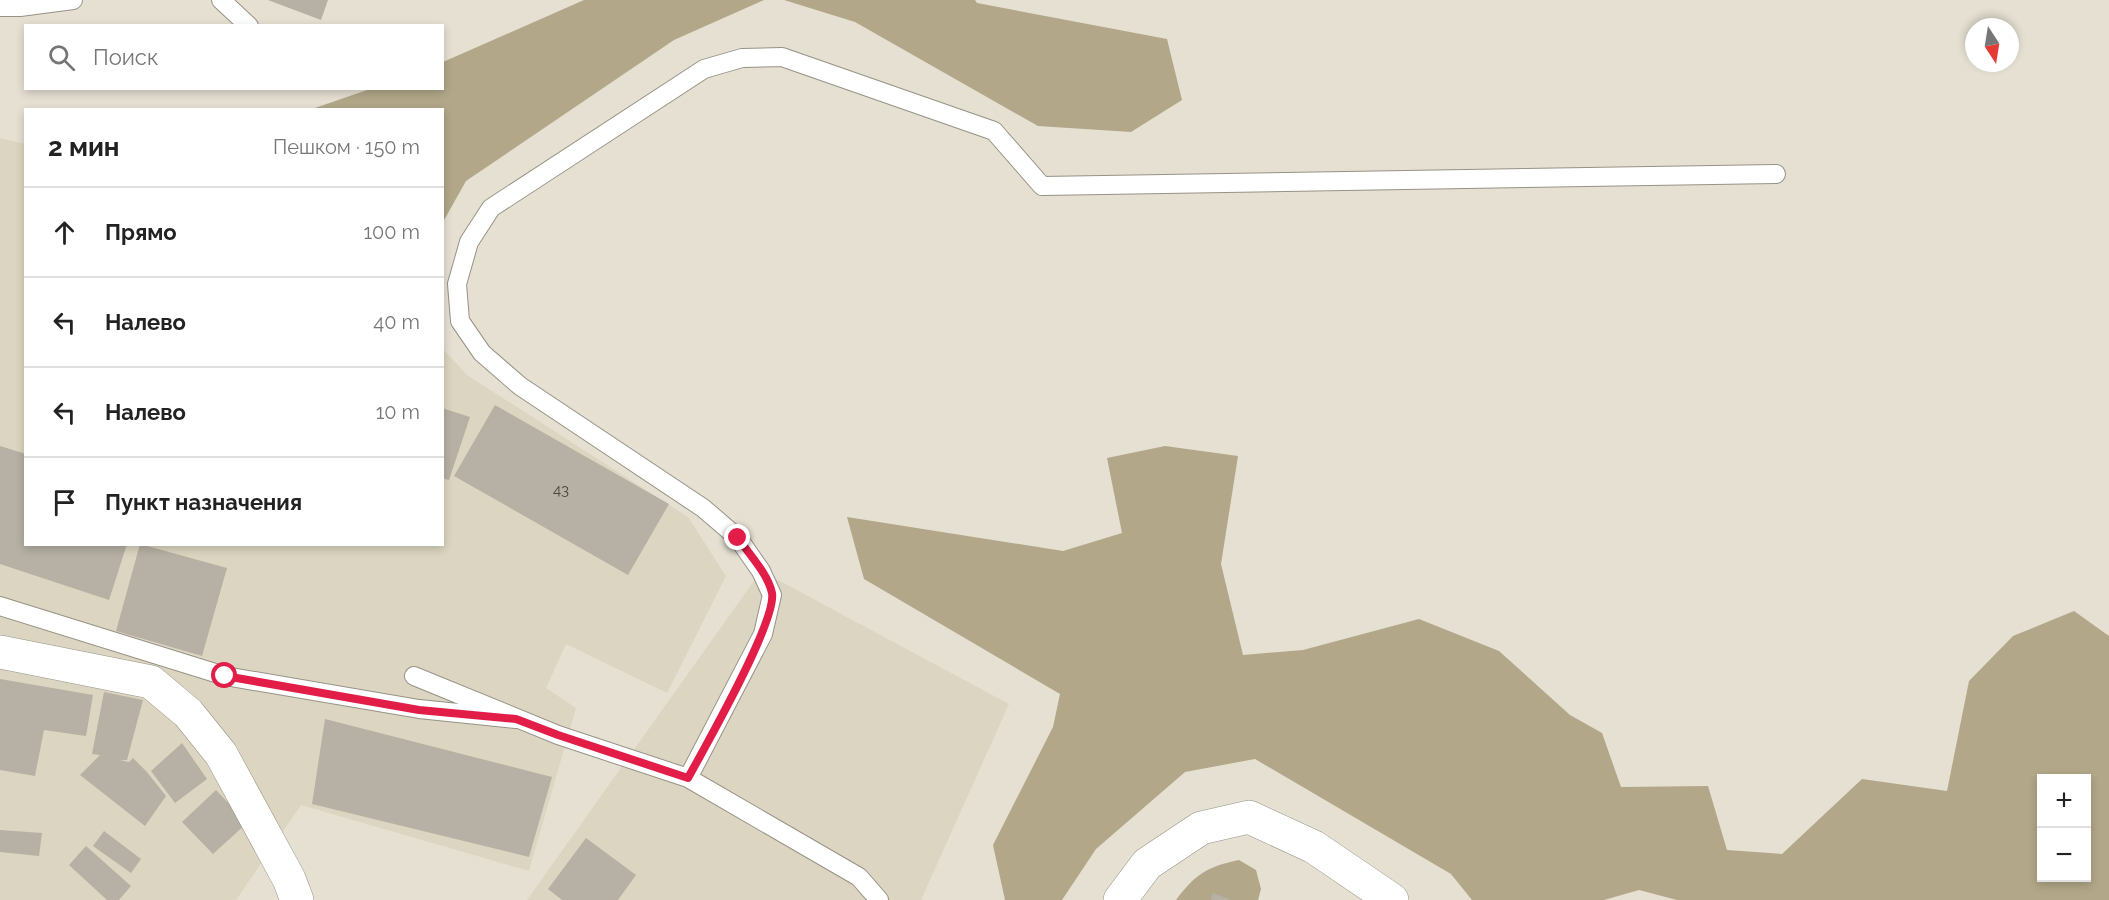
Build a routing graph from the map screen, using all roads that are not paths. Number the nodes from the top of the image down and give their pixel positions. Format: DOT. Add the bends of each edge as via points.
graph roads {
  1 [pos="73,0"];
  2 [pos="221,0"];
  3 [pos="0,6"];
  4 [pos="247,24"];
  5 [pos="1776,174"];
  6 [pos="0,606"];
  7 [pos="0,652"];
  8 [pos="414,676"];
  9 [pos="516,719"];
  10 [pos="688,778"];
  11 [pos="297,900"];
  12 [pos="879,900"];
  13 [pos="1120,900"];
  14 [pos="1392,900"];
  1 -- 3 [label="lane"];
  2 -- 4 [label="lane"];
  5 -- 10 [label="lane" via="1042,186 994,131 782,57 742,58 704,69 491,208 469,242 457,284 460,321 482,353 520,386 703,508 738,538 769,587 772,595 763,634"];
  6 -- 9 [label="lane" via="225,676 419,710"];
  7 -- 11 [label="street" via="151,682 188,713 221,754"];
  8 -- 9 [label="lane"];
  9 -- 10 [label="lane"];
  10 -- 12 [label="lane" via="859,877"];
  13 -- 14 [label="street" via="1147,864 1201,828 1249,817 1314,847"];
}
